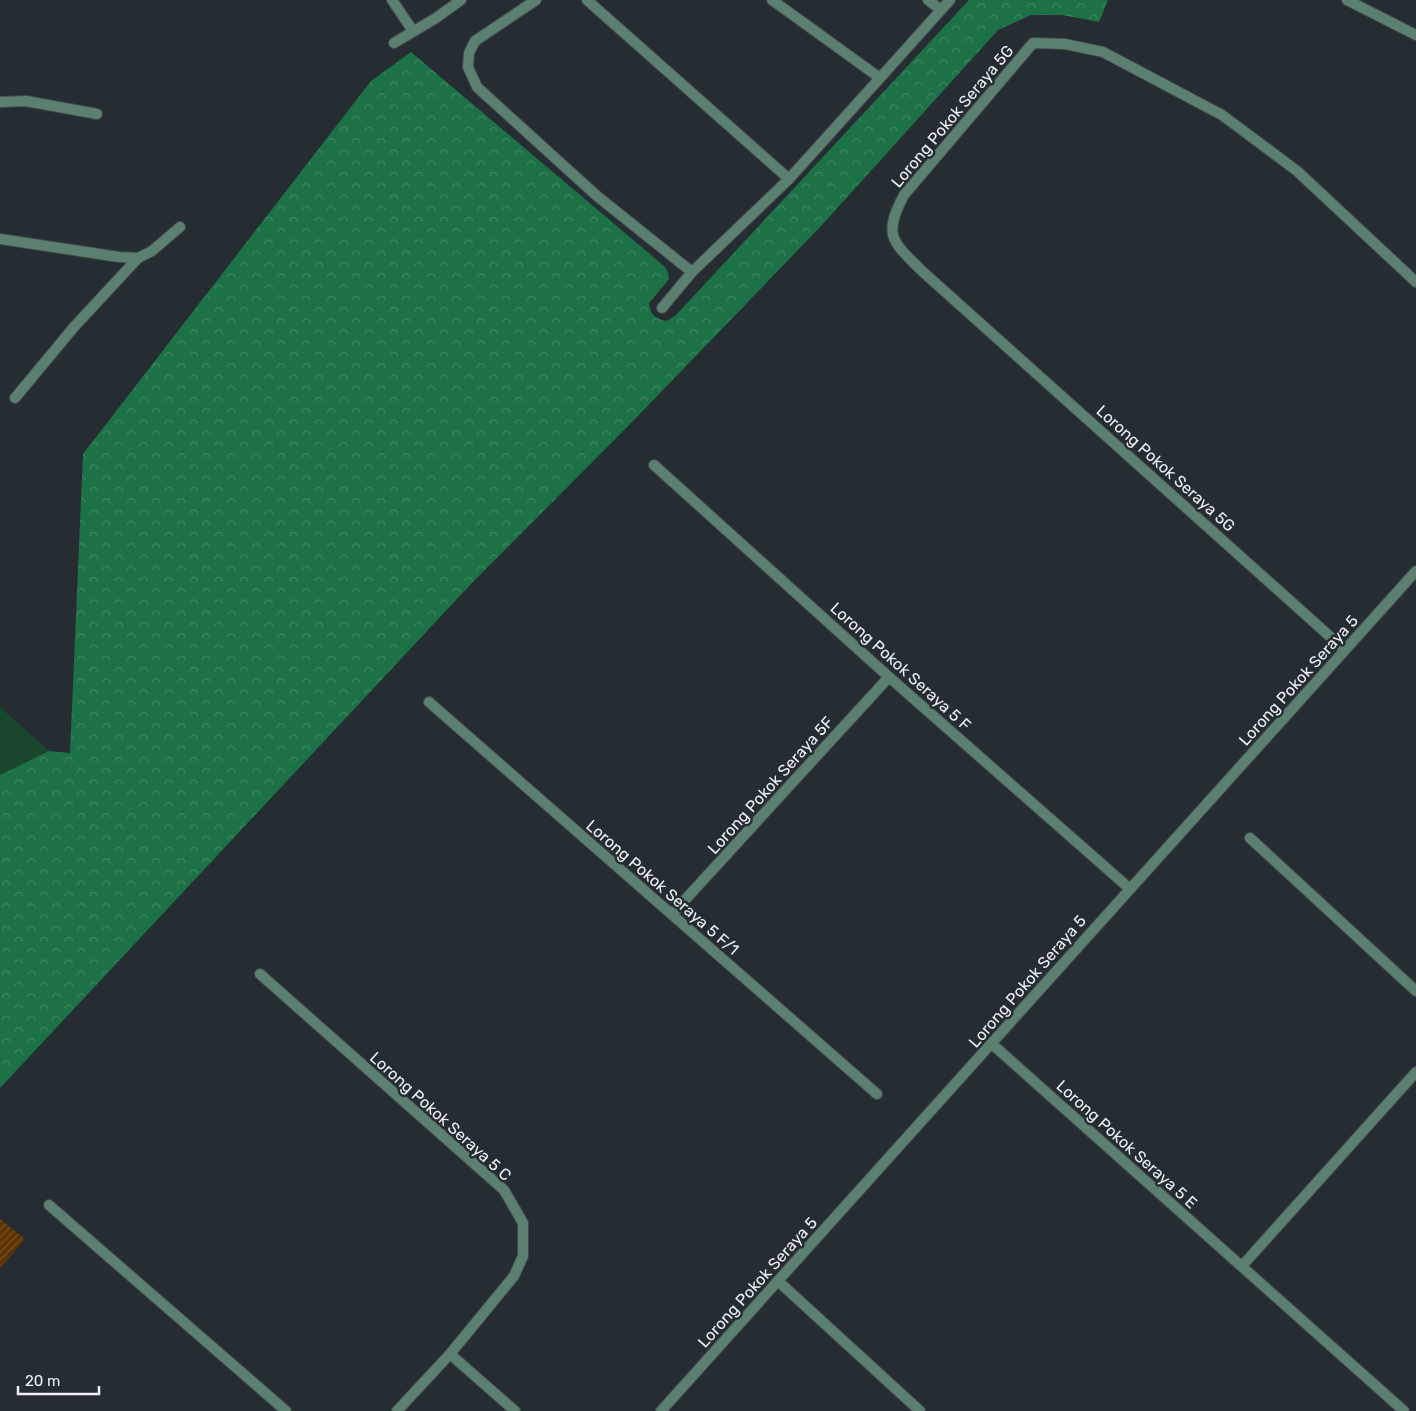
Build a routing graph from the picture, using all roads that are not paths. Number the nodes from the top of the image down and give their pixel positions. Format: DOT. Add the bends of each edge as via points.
graph roads {
  1 [pos="392,0"];
  2 [pos="461,0"];
  3 [pos="536,0"];
  4 [pos="586,0"];
  5 [pos="772,0"];
  6 [pos="928,0"];
  7 [pos="950,0"];
  8 [pos="1347,0"];
  9 [pos="941,10"];
  10 [pos="413,32"];
  11 [pos="1416,36"];
  12 [pos="394,43"];
  13 [pos="880,78"];
  14 [pos="0,102"];
  15 [pos="97,114"];
  16 [pos="789,179"];
  17 [pos="180,227"];
  18 [pos="0,239"];
  19 [pos="138,258"];
  20 [pos="692,272"];
  21 [pos="1416,282"];
  22 [pos="662,308"];
  23 [pos="15,398"];
  24 [pos="654,465"];
  25 [pos="1416,571"];
  26 [pos="1345,650"];
  27 [pos="889,677"];
  28 [pos="429,702"];
  29 [pos="1250,838"];
  30 [pos="1129,888"];
  31 [pos="672,914"];
  32 [pos="260,974"];
  33 [pos="1416,991"];
  34 [pos="992,1044"];
  35 [pos="1416,1072"];
  36 [pos="877,1094"];
  37 [pos="49,1205"];
  38 [pos="1242,1266"];
  39 [pos="778,1281"];
  40 [pos="450,1354"];
  41 [pos="286,1411"];
  42 [pos="397,1411"];
  43 [pos="515,1411"];
  44 [pos="661,1411"];
  45 [pos="920,1411"];
  46 [pos="1404,1411"];
  1 -- 10 [label="street"];
  2 -- 10 [label="street"];
  3 -- 20 [label="street" via="475,41 469,53 468,67 477,87 597,196"];
  4 -- 16 [label="street"];
  5 -- 13 [label="street"];
  6 -- 9 [label="street"];
  7 -- 9 [label="street"];
  8 -- 11 [label="street"];
  9 -- 13 [label="street"];
  10 -- 12 [label="street"];
  13 -- 16 [label="street"];
  14 -- 15 [label="street" via="26,101"];
  16 -- 20 [label="street"];
  17 -- 19 [label="street" via="152,251"];
  18 -- 19 [label="street"];
  19 -- 23 [label="street" via="74,327"];
  20 -- 22 [label="street"];
  21 -- 26 [label="street, Lorong Pokok Seraya 5G" via="1297,171 1222,115 1103,52 1065,44 1033,43 904,195 895,211 891,229 896,245 922,270"];
  24 -- 27 [label="street, Lorong Pokok Seraya 5 F"];
  25 -- 26 [label="street, Lorong Pokok Seraya 5"];
  26 -- 30 [label="street, Lorong Pokok Seraya 5"];
  27 -- 30 [label="street, Lorong Pokok Seraya 5 F"];
  27 -- 31 [label="street, Lorong Pokok Seraya 5F"];
  28 -- 31 [label="street, Lorong Pokok Seraya 5 F/1"];
  29 -- 33 [label="street"];
  30 -- 34 [label="street, Lorong Pokok Seraya 5"];
  31 -- 36 [label="street, Lorong Pokok Seraya 5 F/1"];
  32 -- 40 [label="street, Lorong Pokok Seraya 5 C" via="504,1190 523,1223 523,1256 514,1276"];
  34 -- 38 [label="street, Lorong Pokok Seraya 5 E"];
  34 -- 39 [label="street, Lorong Pokok Seraya 5"];
  35 -- 38 [label="street"];
  37 -- 41 [label="street"];
  38 -- 46 [label="street, Lorong Pokok Seraya 5 E"];
  39 -- 44 [label="street, Lorong Pokok Seraya 5"];
  39 -- 45 [label="street"];
  40 -- 42 [label="street, Lorong Pokok Seraya 5 C"];
  40 -- 43 [label="street"];
}
